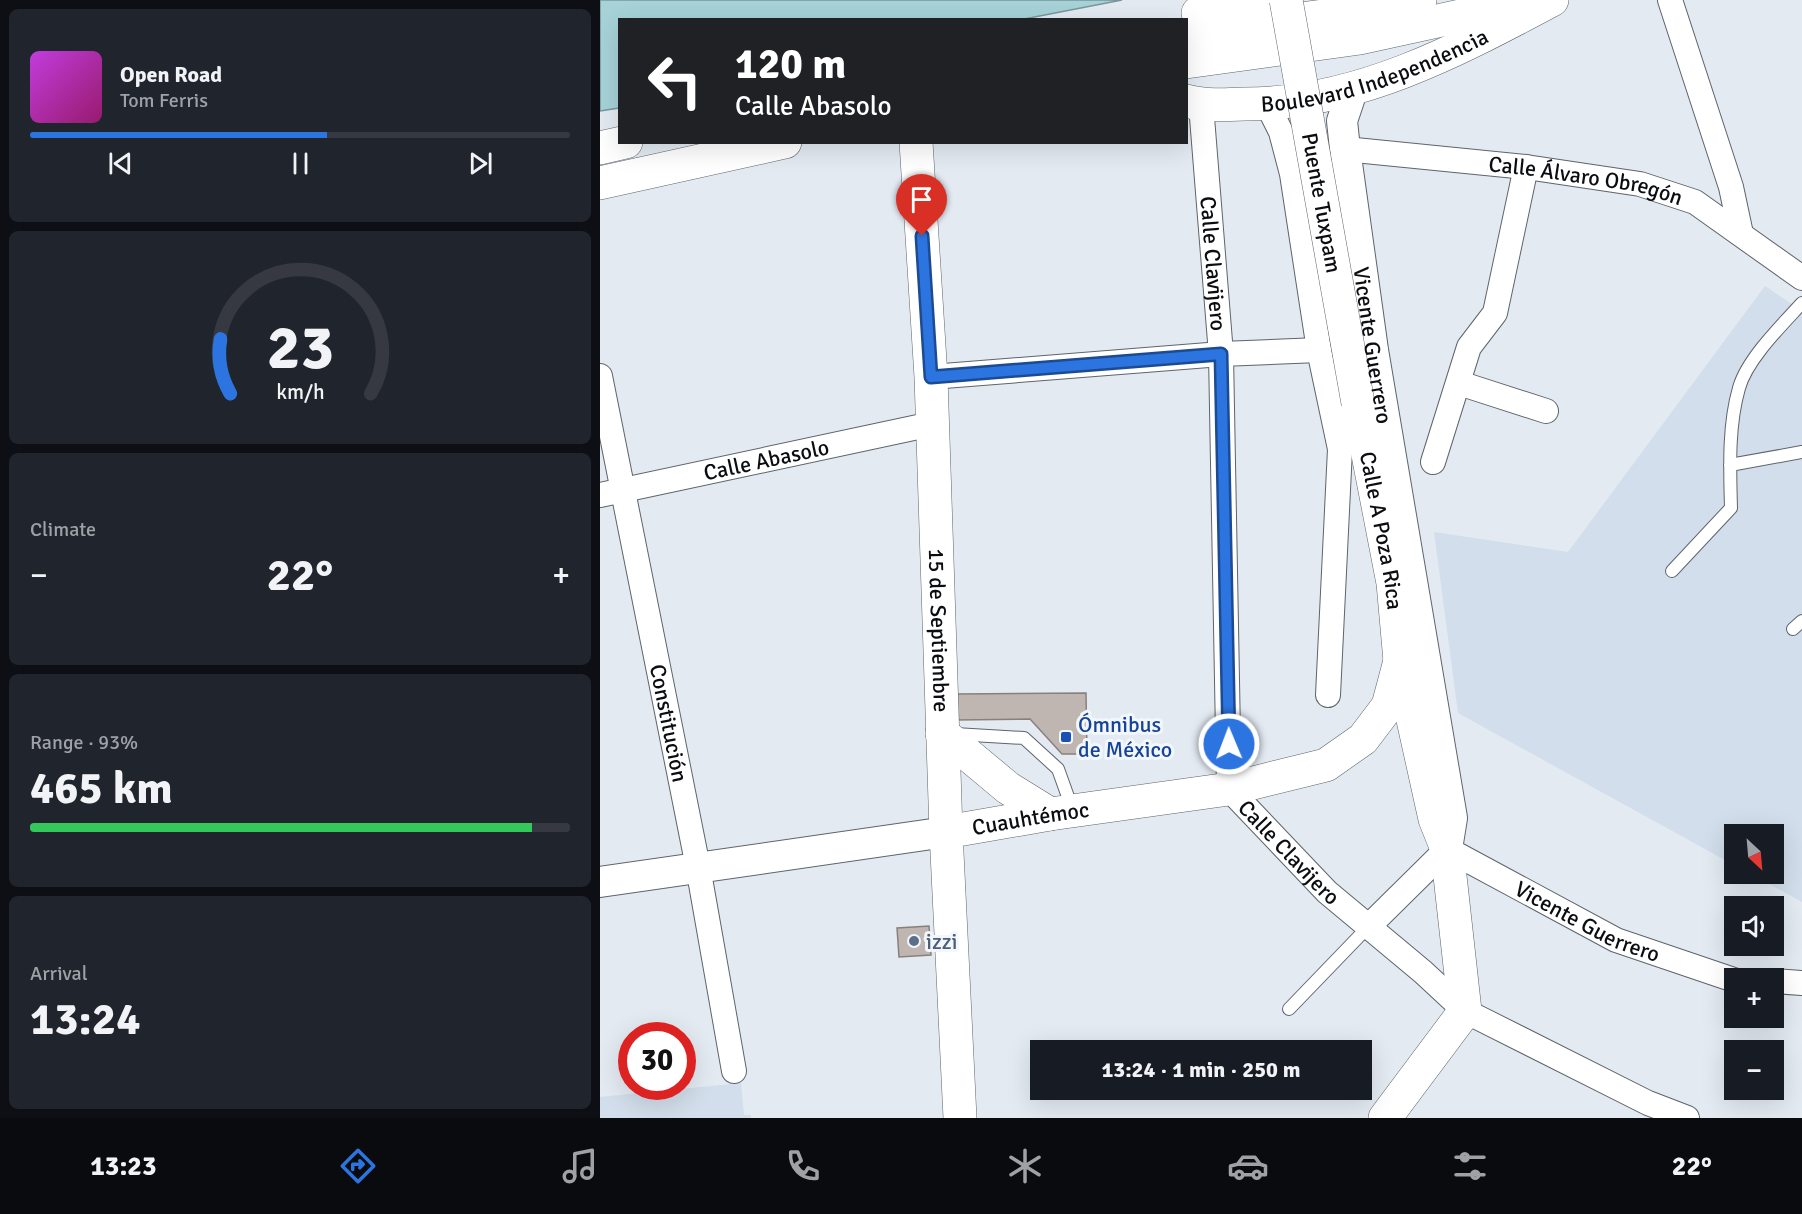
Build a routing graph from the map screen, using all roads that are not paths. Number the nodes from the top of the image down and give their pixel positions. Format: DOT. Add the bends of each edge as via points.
graph roads {
  1 [pos="1264,0"];
  2 [pos="1286,0"];
  3 [pos="1420,0"];
  4 [pos="1531,0"];
  5 [pos="1552,0"];
  6 [pos="1670,0"];
  7 [pos="1179,18"];
  8 [pos="1188,34"];
  9 [pos="1188,62"];
  10 [pos="1352,91"];
  11 [pos="1194,103"];
  12 [pos="1267,104"];
  13 [pos="618,144"];
  14 [pos="776,144"];
  15 [pos="916,144"];
  16 [pos="600,148"];
  17 [pos="1346,149"];
  18 [pos="1526,167"];
  19 [pos="600,183"];
  20 [pos="1741,234"];
  21 [pos="1802,278"];
  22 [pos="1802,303"];
  23 [pos="1319,350"];
  24 [pos="1221,354"];
  25 [pos="600,376"];
  26 [pos="931,377"];
  27 [pos="1459,383"];
  28 [pos="1358,404"];
  29 [pos="1546,411"];
  30 [pos="932,424"];
  31 [pos="1802,452"];
  32 [pos="1433,462"];
  33 [pos="1730,465"];
  34 [pos="624,490"];
  35 [pos="600,495"];
  36 [pos="1672,571"];
  37 [pos="1400,661"];
  38 [pos="1328,695"];
  39 [pos="942,733"];
  40 [pos="1229,789"];
  41 [pos="1061,813"];
  42 [pos="946,832"];
  43 [pos="1447,849"];
  44 [pos="698,867"];
  45 [pos="600,882"];
  46 [pos="1369,926"];
  47 [pos="1724,977"];
  48 [pos="1784,982"];
  49 [pos="1802,983"];
  50 [pos="1289,1009"];
  51 [pos="1465,1011"];
  52 [pos="734,1071"];
  53 [pos="960,1118"];
  54 [pos="1385,1118"];
  55 [pos="1687,1118"];
  1 -- 7 [label="main road"];
  2 -- 28 [label="main road, Puente Tuxpam, bridge"];
  3 -- 8 [label="main road"];
  4 -- 9 [label="main road, Boulevard Independencia" via="1360,38"];
  5 -- 10 [label="main road, Boulevard Independencia" via="1413,70"];
  6 -- 20 [label="street" via="1731,187"];
  10 -- 12 [label="main road, Boulevard Independencia"];
  10 -- 17 [label="street, Vicente Guerrero" via="1342,121"];
  11 -- 12 [label="main road, Boulevard Independencia"];
  11 -- 24 [label="street, Calle Clavijero"];
  12 -- 23 [label="street" via="1281,132 1292,174"];
  13 -- 16 [label="main road"];
  14 -- 19 [label="main road"];
  15 -- 26 [label="main road, 15 de Septiembre"];
  17 -- 18 [label="street, Calle Álvaro Obregón"];
  17 -- 43 [label="street, Vicente Guerrero" via="1373,350 1452,818"];
  18 -- 20 [label="street, Calle Álvaro Obregón" via="1640,184 1695,202"];
  18 -- 27 [label="street" via="1495,313 1469,347"];
  20 -- 21 [label="street, Calle Álvaro Obregón"];
  22 -- 33 [label="lane" via="1768,339 1739,386"];
  23 -- 24 [label="street"];
  23 -- 38 [label="street" via="1340,449"];
  24 -- 26 [label="street"];
  24 -- 40 [label="street, Calle Clavijero"];
  25 -- 34 [label="street, Constitución"];
  26 -- 30 [label="main road, 15 de Septiembre"];
  27 -- 29 [label="street"];
  27 -- 32 [label="street"];
  28 -- 37 [label="main road, Calle A Poza Rica" via="1393,583"];
  30 -- 34 [label="street, Calle Abasolo"];
  30 -- 39 [label="main road, 15 de Septiembre"];
  31 -- 33 [label="lane"];
  33 -- 36 [label="lane" via="1731,508"];
  34 -- 35 [label="street, Calle Abasolo"];
  34 -- 44 [label="street, Constitución"];
  37 -- 40 [label="main road, Cuauhtémoc" via="1388,706 1363,740 1326,765"];
  37 -- 43 [label="main road" via="1435,819"];
  39 -- 41 [label="main road" via="1008,788"];
  39 -- 41 [label="lane" via="1024,738 1058,769"];
  39 -- 42 [label="main road, 15 de Septiembre"];
  40 -- 41 [label="main road, Cuauhtémoc"];
  40 -- 46 [label="street, Calle Clavijero" via="1327,892"];
  41 -- 42 [label="main road, Cuauhtémoc"];
  42 -- 44 [label="street, Cuauhtémoc"];
  42 -- 53 [label="main road, 15 de Septiembre"];
  43 -- 46 [label="street"];
  43 -- 47 [label="street, Vicente Guerrero" via="1616,940"];
  43 -- 51 [label="main road"];
  44 -- 45 [label="street, Cuauhtémoc"];
  44 -- 52 [label="street, Constitución"];
  46 -- 50 [label="lane"];
  46 -- 51 [label="street, Calle Clavijero"];
  48 -- 49 [label="street"];
  51 -- 54 [label="main road"];
  51 -- 55 [label="street, Calle Clavijero" via="1648,1103"];
}
